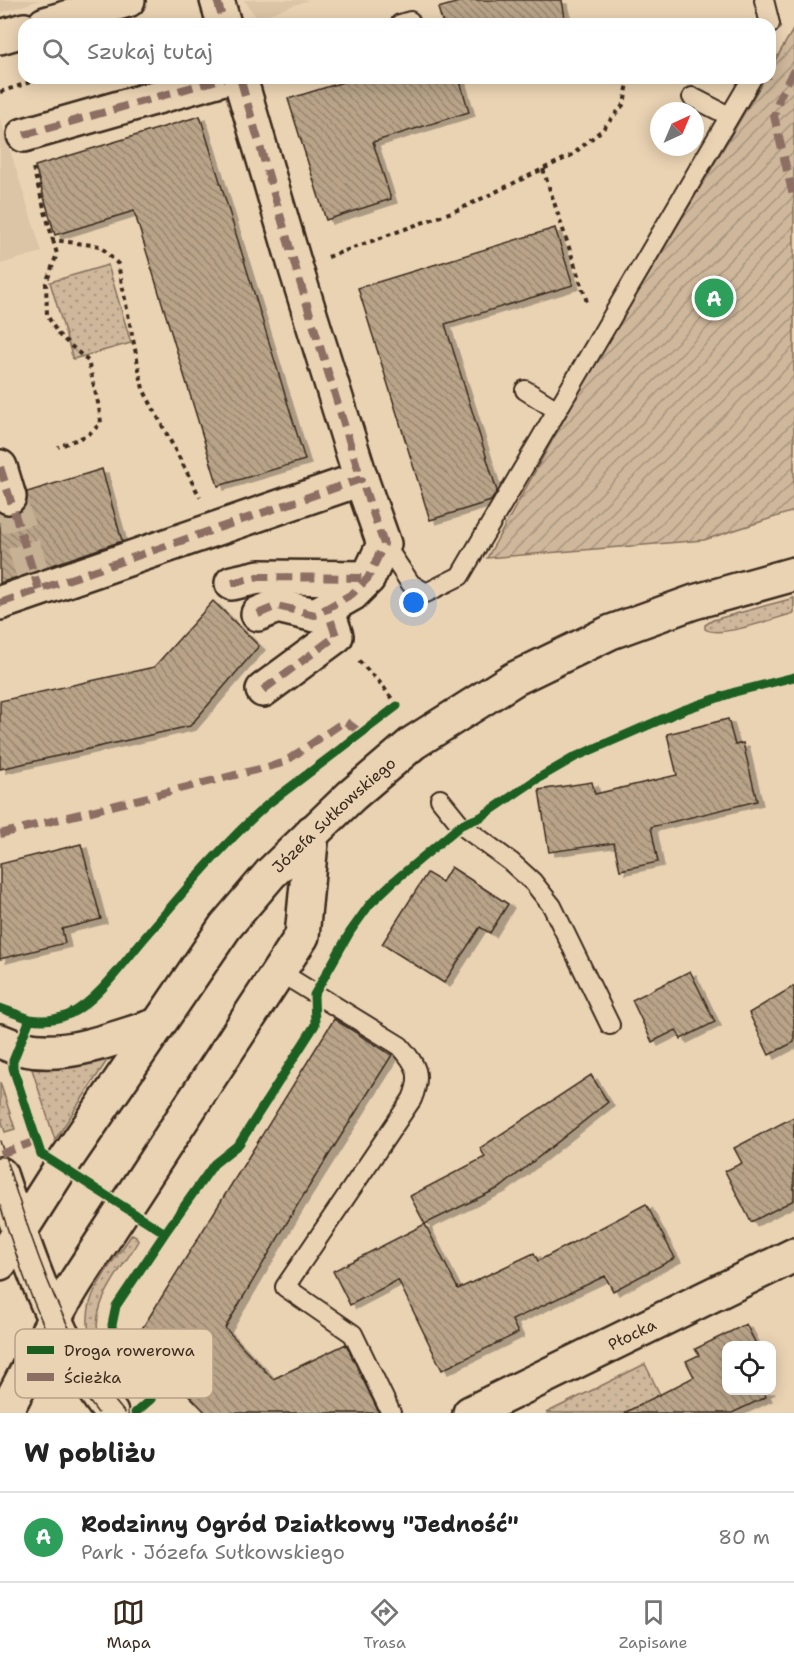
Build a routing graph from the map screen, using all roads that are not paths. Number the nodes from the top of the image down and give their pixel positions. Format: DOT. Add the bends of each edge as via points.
graph roads {
  1 [pos="128,0"];
  2 [pos="217,0"];
  3 [pos="764,0"];
  4 [pos="62,13"];
  5 [pos="222,18"];
  6 [pos="768,18"];
  7 [pos="18,32"];
  8 [pos="0,37"];
  9 [pos="203,84"];
  10 [pos="242,84"];
  11 [pos="748,84"];
  12 [pos="692,97"];
  13 [pos="729,116"];
  14 [pos="24,135"];
  15 [pos="525,390"];
  16 [pos="557,410"];
  17 [pos="362,479"];
  18 [pos="384,544"];
  19 [pos="794,574"];
  20 [pos="368,578"];
  21 [pos="232,583"];
  22 [pos="0,603"];
  23 [pos="258,614"];
  24 [pos="331,622"];
  25 [pos="263,690"];
  26 [pos="440,799"];
  27 [pos="312,832"];
  28 [pos="278,971"];
  29 [pos="158,1025"];
  30 [pos="610,1025"];
  31 [pos="0,1041"];
  32 [pos="0,1174"];
  33 [pos="20,1233"];
  34 [pos="794,1255"];
  35 [pos="0,1263"];
  36 [pos="54,1319"];
  37 [pos="49,1329"];
  38 [pos="59,1329"];
  39 [pos="15,1394"];
  40 [pos="101,1398"];
  41 [pos="5,1413"];
  42 [pos="111,1413"];
  43 [pos="391,1413"];
  44 [pos="470,1413"];
  1 -- 4 [label="street"];
  2 -- 5 [label="street"];
  3 -- 6 [label="lane"];
  7 -- 8 [label="street"];
  9 -- 14 [label="street"];
  10 -- 17 [label="street"];
  11 -- 13 [label="lane"];
  12 -- 13 [label="lane"];
  13 -- 16 [label="lane"];
  15 -- 16 [label="lane"];
  16 -- 18 [label="lane" via="460,576 426,593 411,584"];
  17 -- 18 [label="street"];
  17 -- 22 [label="street" via="37,584"];
  18 -- 20 [label="street"];
  19 -- 27 [label="street, Józefa Sułkowskiego" via="694,602 611,632 514,679 413,743"];
  20 -- 21 [label="street" via="260,577"];
  20 -- 24 [label="street"];
  23 -- 24 [label="street" via="277,606"];
  24 -- 25 [label="street"];
  26 -- 30 [label="lane" via="461,825 511,862 552,906"];
  27 -- 28 [label="street" via="302,936"];
  27 -- 29 [label="street, Józefa Sułkowskiego" via="225,927"];
  28 -- 36 [label="street"];
  28 -- 43 [label="lane" via="400,1046 414,1062 418,1077 412,1099 285,1287 353,1334"];
  29 -- 31 [label="street" via="62,1052 30,1052"];
  29 -- 33 [label="street, Józefa Sułkowskiego"];
  32 -- 33 [label="street"];
  33 -- 35 [label="street, Józefa Sułkowskiego"];
  33 -- 36 [label="street"];
  34 -- 44 [label="street, Płocka"];
  36 -- 37 [label="street"];
  36 -- 38 [label="street"];
  39 -- 41 [label="street"];
  40 -- 42 [label="street"];
}
